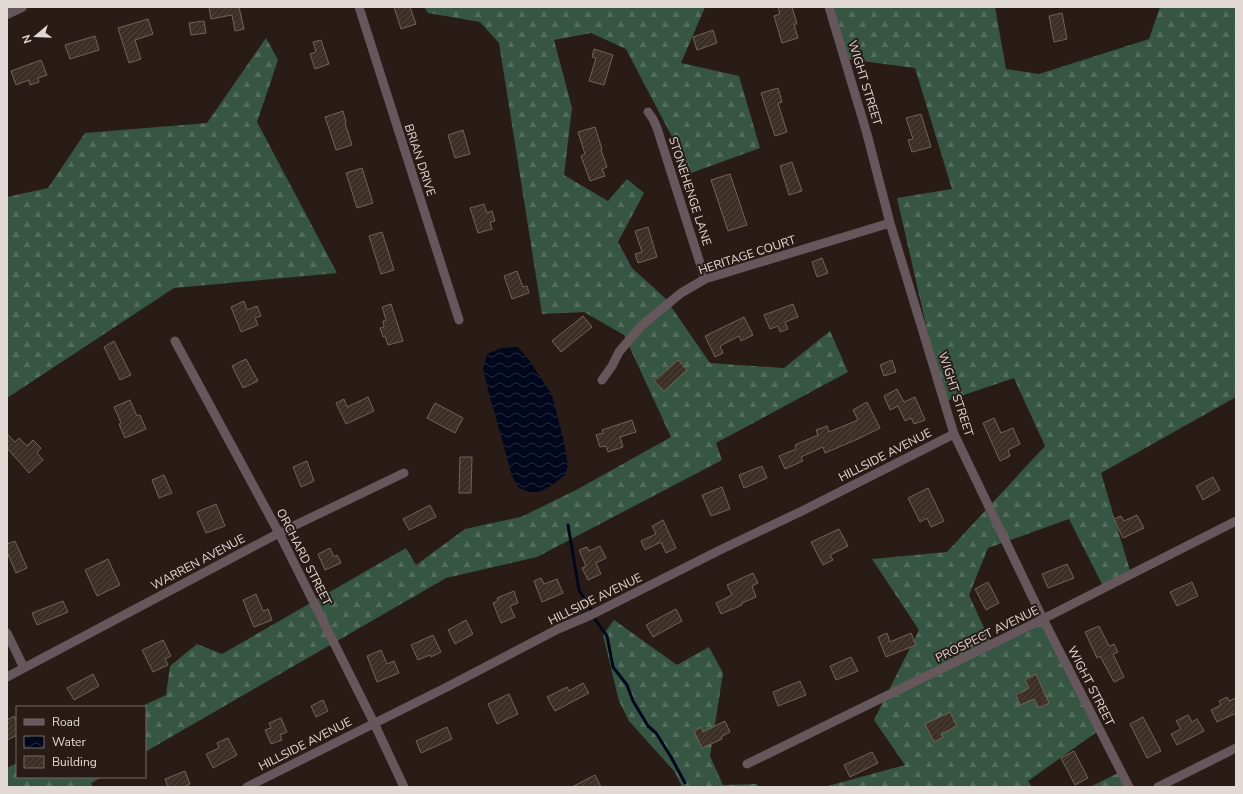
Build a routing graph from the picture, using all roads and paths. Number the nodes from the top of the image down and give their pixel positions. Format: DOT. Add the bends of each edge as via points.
graph roads {
  1 [pos="22,7"];
  2 [pos="358,7"];
  3 [pos="829,7"];
  4 [pos="7,14"];
  5 [pos="648,112"];
  6 [pos="890,223"];
  7 [pos="705,279"];
  8 [pos="459,320"];
  9 [pos="175,341"];
  10 [pos="602,380"];
  11 [pos="954,434"];
  12 [pos="404,473"];
  13 [pos="1236,521"];
  14 [pos="279,533"];
  15 [pos="1043,620"];
  16 [pos="7,633"];
  17 [pos="24,668"];
  18 [pos="7,677"];
  19 [pos="374,723"];
  20 [pos="1236,748"];
  21 [pos="747,764"];
  22 [pos="247,787"];
  23 [pos="404,787"];
  24 [pos="1129,787"];
  25 [pos="1158,787"];
  1 -- 4 [label="street"];
  2 -- 8 [label="street, BRIAN DRIVE"];
  3 -- 6 [label="street, WIGHT STREET" via="867,134"];
  5 -- 7 [label="street, STONEHENGE LANE" via="658,128"];
  6 -- 7 [label="street, HERITAGE COURT"];
  6 -- 11 [label="street, WIGHT STREET"];
  7 -- 10 [label="street, HERITAGE COURT" via="681,293 641,326 619,352"];
  9 -- 14 [label="street, ORCHARD STREET"];
  11 -- 15 [label="street, WIGHT STREET"];
  11 -- 19 [label="street, HILLSIDE AVENUE" via="558,629"];
  12 -- 14 [label="street, WARREN AVENUE"];
  13 -- 15 [label="street, PROSPECT AVENUE"];
  14 -- 17 [label="street, WARREN AVENUE"];
  14 -- 19 [label="street, ORCHARD STREET"];
  15 -- 21 [label="street, PROSPECT AVENUE"];
  15 -- 24 [label="street, WIGHT STREET"];
  16 -- 17 [label="street"];
  17 -- 18 [label="street, WARREN AVENUE"];
  19 -- 22 [label="street, HILLSIDE AVENUE"];
  19 -- 23 [label="street, ORCHARD STREET"];
  20 -- 25 [label="street"];
}
